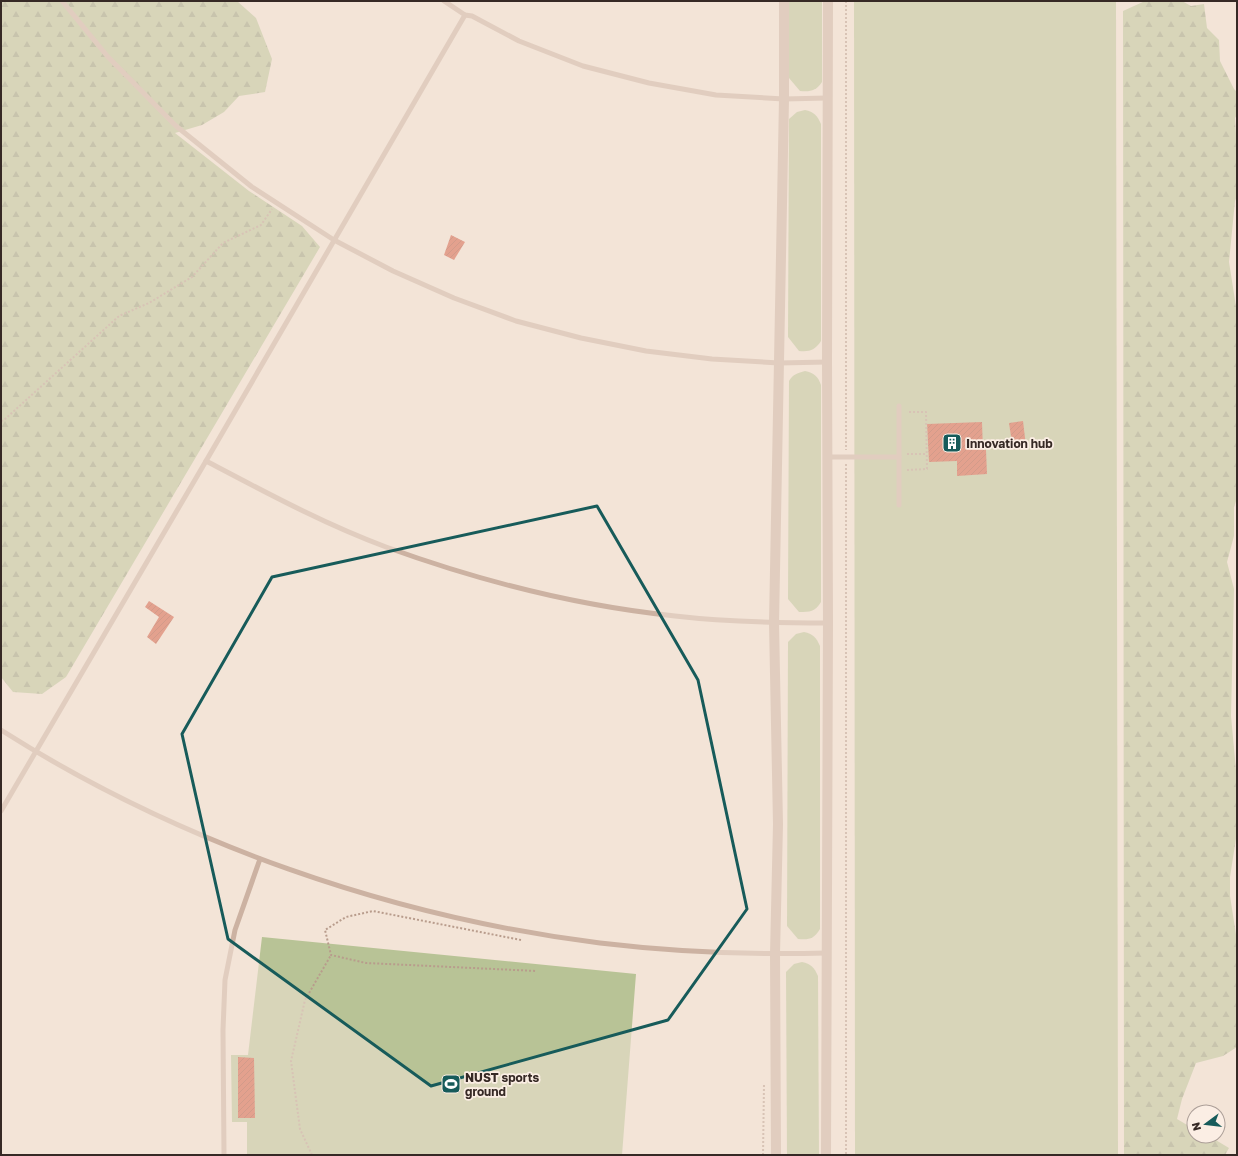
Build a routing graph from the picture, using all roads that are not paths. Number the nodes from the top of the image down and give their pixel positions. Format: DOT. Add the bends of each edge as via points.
graph roads {
  1 [pos="62,1"];
  2 [pos="444,1"];
  3 [pos="784,1"];
  4 [pos="828,1"];
  5 [pos="465,15"];
  6 [pos="827,98"];
  7 [pos="784,99"];
  8 [pos="334,240"];
  9 [pos="827,362"];
  10 [pos="778,363"];
  11 [pos="899,406"];
  12 [pos="828,457"];
  13 [pos="899,457"];
  14 [pos="206,461"];
  15 [pos="899,504"];
  16 [pos="774,623"];
  17 [pos="828,623"];
  18 [pos="1,730"];
  19 [pos="35,752"];
  20 [pos="1,811"];
  21 [pos="260,859"];
  22 [pos="826,953"];
  23 [pos="775,954"];
  24 [pos="224,1155"];
  25 [pos="776,1155"];
  26 [pos="826,1155"];
  1 -- 8 [label="lane" via="108,57 176,126 252,187"];
  2 -- 5 [label="lane"];
  3 -- 7 [label="street"];
  4 -- 6 [label="street"];
  5 -- 7 [label="lane" via="472,16 519,41 583,66 649,84 716,95"];
  5 -- 8 [label="lane"];
  6 -- 7 [label="lane"];
  6 -- 9 [label="street"];
  7 -- 10 [label="street"];
  8 -- 10 [label="lane" via="393,271 454,298 516,320 574,336 646,351"];
  8 -- 14 [label="lane"];
  9 -- 10 [label="lane"];
  9 -- 12 [label="street"];
  10 -- 16 [label="street"];
  11 -- 13 [label="lane"];
  12 -- 13 [label="lane"];
  12 -- 17 [label="street"];
  13 -- 15 [label="lane"];
  14 -- 16 [label="lane" via="294,508 350,532 386,547 480,578 577,601 667,615"];
  14 -- 19 [label="lane"];
  16 -- 17 [label="lane"];
  16 -- 23 [label="street" via="778,824"];
  17 -- 22 [label="street"];
  18 -- 19 [label="lane"];
  19 -- 20 [label="lane"];
  19 -- 21 [label="lane" via="145,810"];
  21 -- 23 [label="lane" via="343,888 428,911 514,930 600,943 687,951"];
  21 -- 24 [label="lane" via="235,930 225,980"];
  22 -- 23 [label="lane"];
  22 -- 26 [label="street"];
  23 -- 25 [label="street"];
}
